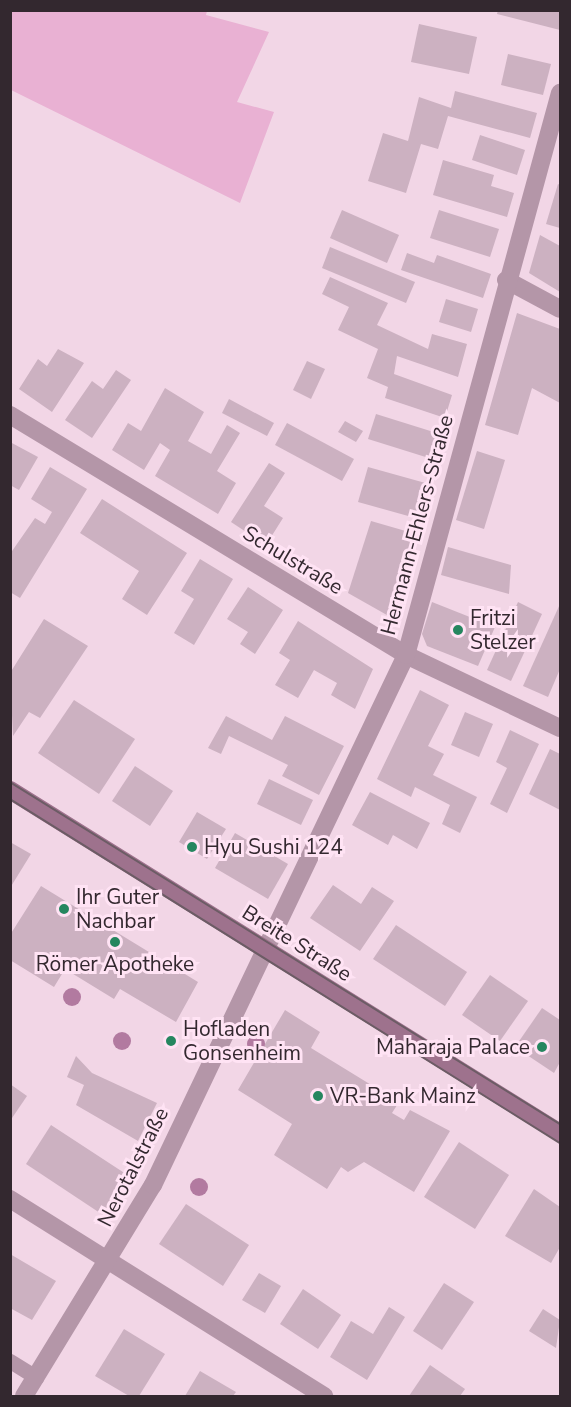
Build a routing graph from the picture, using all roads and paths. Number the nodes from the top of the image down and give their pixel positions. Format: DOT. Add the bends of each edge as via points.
graph roads {
  1 [pos="561,93"];
  2 [pos="506,280"];
  3 [pos="561,309"];
  4 [pos="10,415"];
  5 [pos="406,655"];
  6 [pos="561,728"];
  7 [pos="10,790"];
  8 [pos="264,949"];
  9 [pos="561,1133"];
  10 [pos="10,1198"];
  11 [pos="110,1261"];
  12 [pos="10,1361"];
  13 [pos="36,1377"];
  14 [pos="24,1396"];
  15 [pos="324,1396"];
  1 -- 2 [label="street, Hermann-Ehlers-Straße"];
  2 -- 3 [label="street"];
  2 -- 5 [label="street, Hermann-Ehlers-Straße"];
  4 -- 5 [label="street, Schulstraße"];
  5 -- 6 [label="street, Schulstraße"];
  5 -- 8 [label="street, Hermann-Ehlers-Straße"];
  7 -- 8 [label="main road, Breite Straße"];
  8 -- 9 [label="main road, Breite Straße"];
  8 -- 11 [label="street, Nerotalstraße" via="153,1185"];
  10 -- 11 [label="street"];
  11 -- 13 [label="street, Nerotalstraße"];
  11 -- 15 [label="street"];
  12 -- 13 [label="lane"];
  13 -- 14 [label="street, Nerotalstraße"];
}
